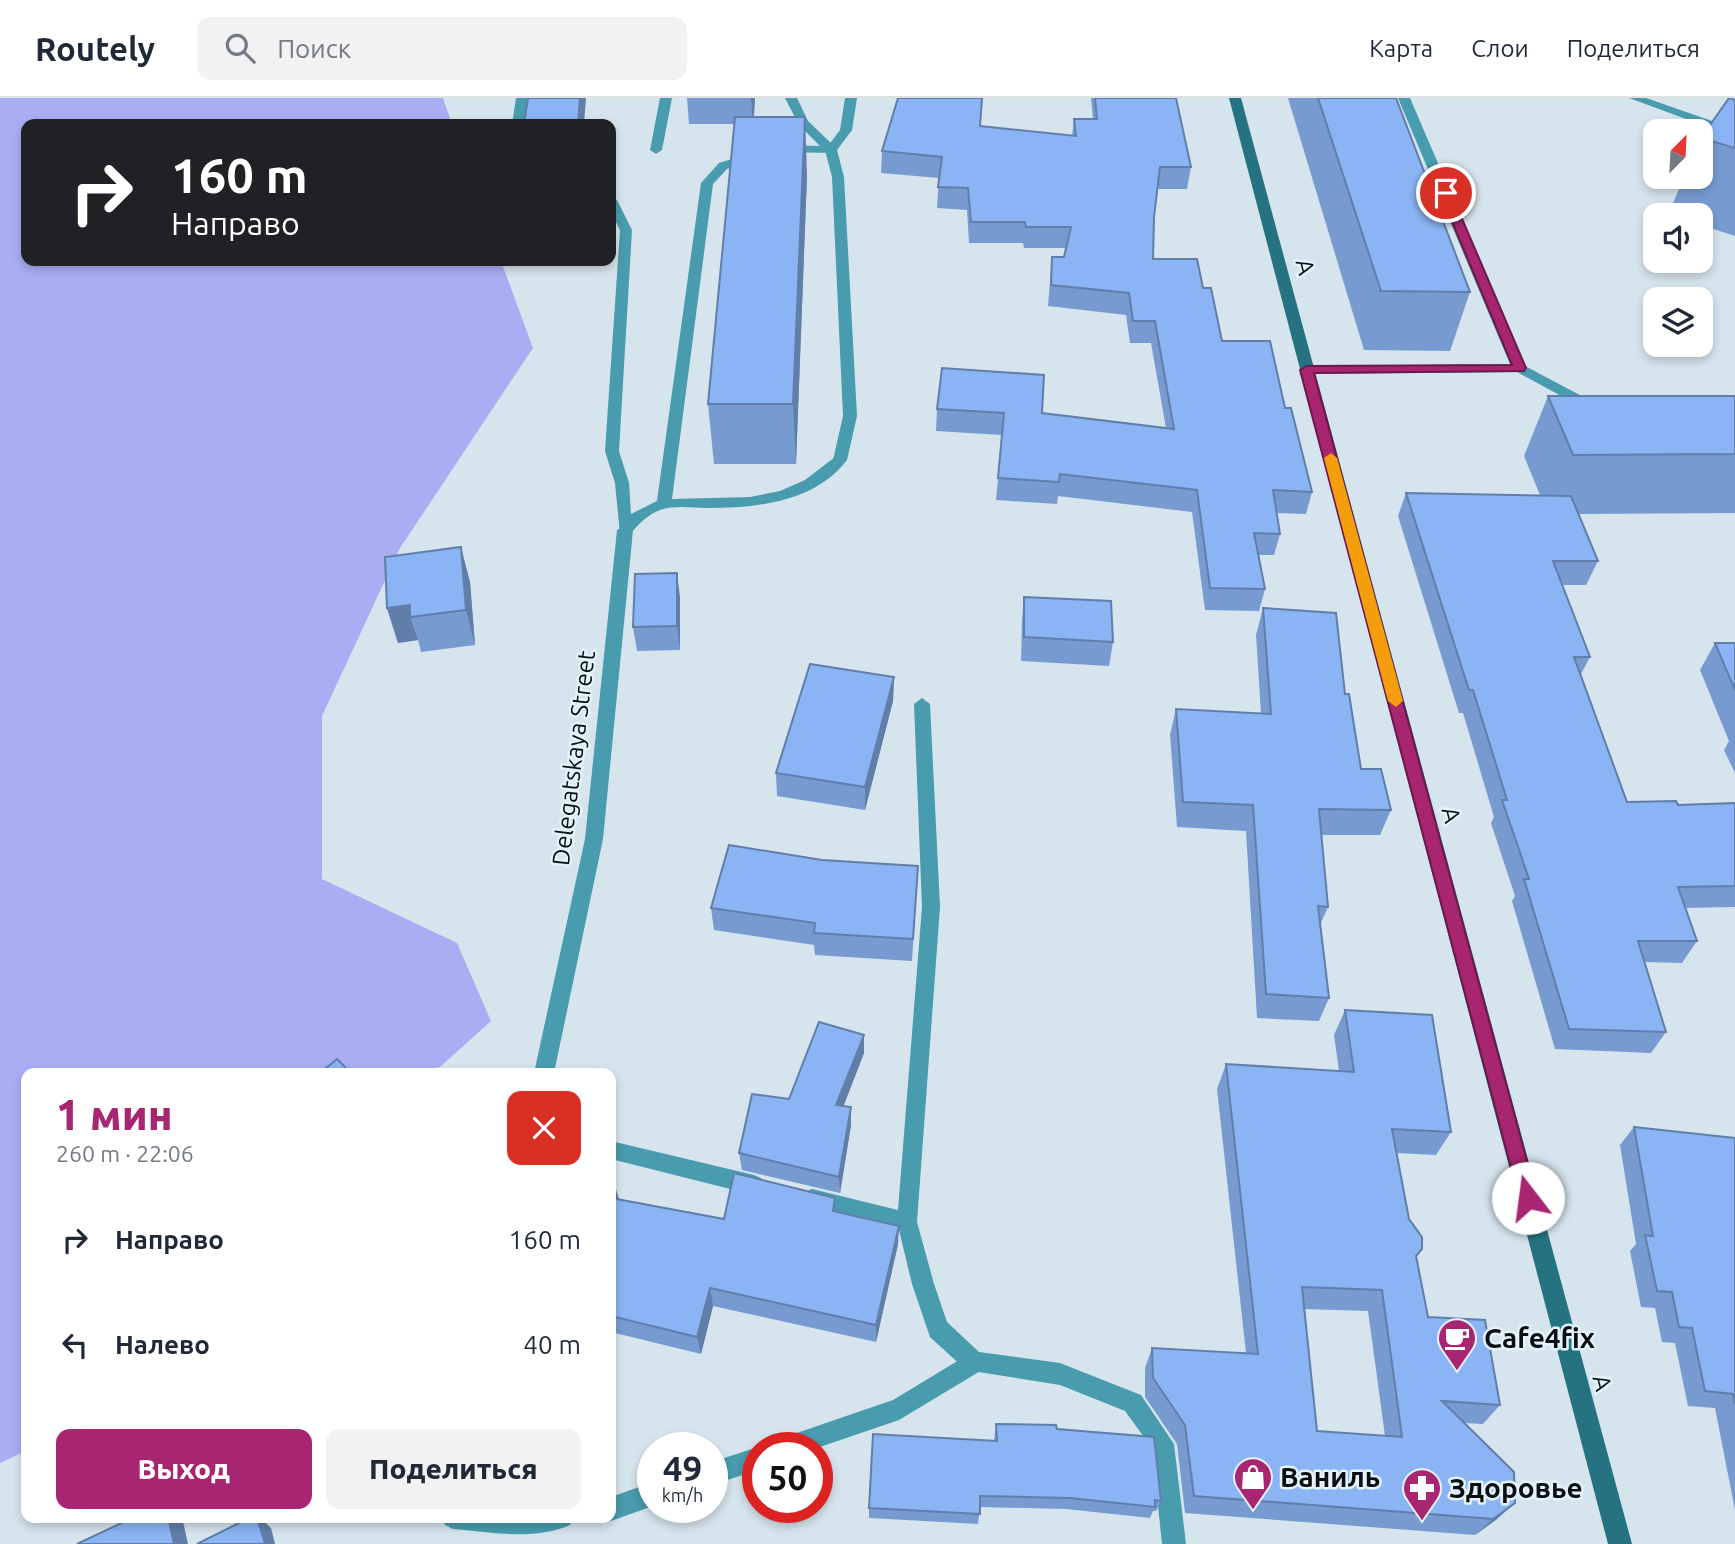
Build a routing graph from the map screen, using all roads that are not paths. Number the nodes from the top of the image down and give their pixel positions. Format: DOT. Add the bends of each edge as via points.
graph roads {
  1 [pos="522,98"];
  2 [pos="666,98"];
  3 [pos="791,98"];
  4 [pos="851,98"];
  5 [pos="1235,98"];
  6 [pos="1404,98"];
  7 [pos="1635,98"];
  8 [pos="519,119"];
  9 [pos="1735,133"];
  10 [pos="656,150"];
  11 [pos="831,150"];
  12 [pos="616,210"];
  13 [pos="1519,368"];
  14 [pos="1307,370"];
  15 [pos="1601,412"];
  16 [pos="664,504"];
  17 [pos="625,530"];
  18 [pos="922,704"];
  19 [pos="544,1068"];
  20 [pos="616,1151"];
  21 [pos="907,1222"];
  22 [pos="974,1362"];
  23 [pos="832,1432"];
  24 [pos="637,1500"];
  25 [pos="616,1507"];
  26 [pos="1174,1544"];
  27 [pos="1620,1544"];
  1 -- 8 [label="street"];
  2 -- 10 [label="street"];
  3 -- 11 [label="street" via="803,123"];
  4 -- 11 [label="street" via="846,130"];
  5 -- 14 [label="main road, A"];
  6 -- 13 [label="street"];
  7 -- 9 [label="street"];
  11 -- 16 [label="street" via="768,151 723,166 707,183"];
  11 -- 16 [label="street" via="838,177 850,416 840,460 801,489 774,498"];
  12 -- 17 [label="street, Delegatskaya Street" via="626,230 612,451 622,483"];
  13 -- 14 [label="street"];
  13 -- 15 [label="street"];
  14 -- 27 [label="main road, A"];
  16 -- 17 [label="street" via="646,509"];
  17 -- 19 [label="street, Delegatskaya Street" via="594,839"];
  18 -- 21 [label="street" via="931,907"];
  20 -- 21 [label="street"];
  21 -- 22 [label="street" via="938,1329"];
  22 -- 23 [label="street" via="899,1409"];
  22 -- 26 [label="street" via="1060,1374 1133,1403 1163,1444"];
  24 -- 25 [label="street"];
}
